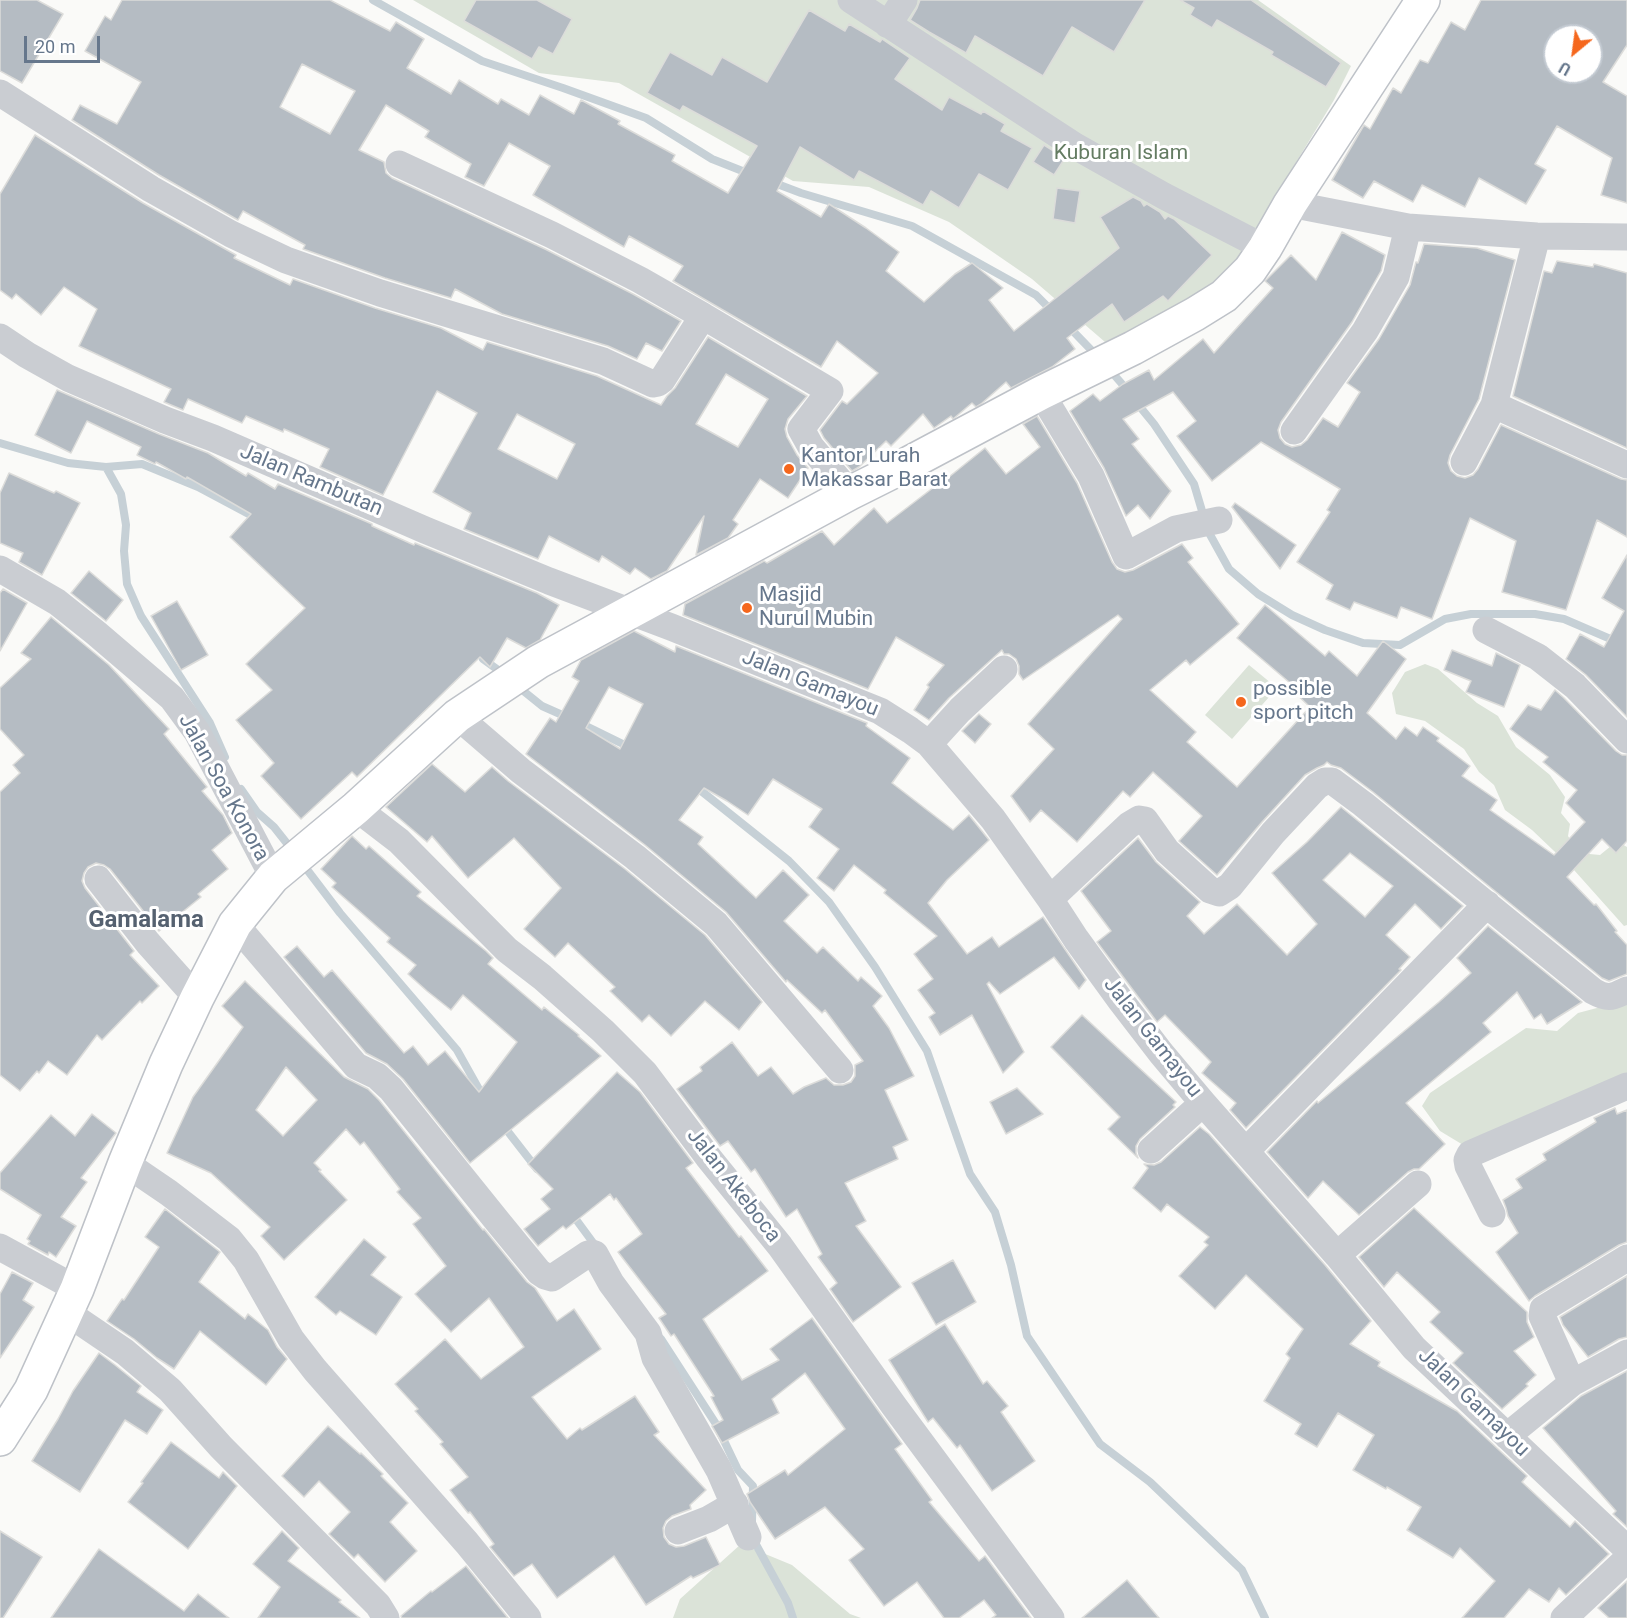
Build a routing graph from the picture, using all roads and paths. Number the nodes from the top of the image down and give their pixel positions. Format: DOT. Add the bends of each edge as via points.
graph roads {
  1 [pos="851,0"];
  2 [pos="904,0"];
  3 [pos="1416,3"];
  4 [pos="888,25"];
  5 [pos="0,93"];
  6 [pos="399,164"];
  7 [pos="1290,204"];
  8 [pos="1408,227"];
  9 [pos="1537,236"];
  10 [pos="1627,237"];
  11 [pos="1265,248"];
  12 [pos="703,316"];
  13 [pos="0,337"];
  14 [pos="1041,393"];
  15 [pos="1494,405"];
  16 [pos="1294,431"];
  17 [pos="1464,462"];
  18 [pos="1627,465"];
  19 [pos="850,493"];
  20 [pos="1219,520"];
  21 [pos="0,569"];
  22 [pos="630,611"];
  23 [pos="1486,630"];
  24 [pos="1004,669"];
  25 [pos="470,709"];
  26 [pos="1627,740"];
  27 [pos="929,744"];
  28 [pos="356,808"];
  29 [pos="290,862"];
  30 [pos="99,879"];
  31 [pos="1050,899"];
  32 [pos="1487,904"];
  33 [pos="235,924"];
  34 [pos="1627,990"];
  35 [pos="197,998"];
  36 [pos="840,1070"];
  37 [pos="1627,1086"];
  38 [pos="1203,1102"];
  39 [pos="1151,1150"];
  40 [pos="1246,1151"];
  41 [pos="125,1163"];
  42 [pos="1418,1184"];
  43 [pos="1492,1214"];
  44 [pos="0,1247"];
  45 [pos="1337,1255"];
  46 [pos="1627,1258"];
  47 [pos="72,1300"];
  48 [pos="1627,1353"];
  49 [pos="1572,1383"];
  50 [pos="1507,1436"];
  51 [pos="0,1439"];
  52 [pos="735,1504"];
  53 [pos="678,1531"];
  54 [pos="748,1537"];
  55 [pos="1627,1549"];
  56 [pos="1627,1559"];
  57 [pos="386,1618"];
  58 [pos="528,1618"];
  59 [pos="1051,1618"];
  60 [pos="1564,1618"];
  1 -- 4 [label="street"];
  2 -- 4 [label="street"];
  3 -- 7 [label="street"];
  4 -- 11 [label="street" via="1075,147"];
  5 -- 12 [label="street" via="151,189 286,260 603,361 653,384 662,380"];
  6 -- 12 [label="street" via="552,235"];
  7 -- 8 [label="street"];
  7 -- 11 [label="street"];
  8 -- 9 [label="street"];
  8 -- 16 [label="street" via="1396,277 1365,331"];
  9 -- 10 [label="street"];
  9 -- 15 [label="street"];
  11 -- 14 [label="street" via="1224,296 1133,348"];
  12 -- 19 [label="street" via="830,391 801,429 811,447"];
  13 -- 22 [label="street, Jalan Rambutan" via="68,378 425,530"];
  14 -- 19 [label="street"];
  14 -- 20 [label="street" via="1090,476 1126,556 1176,529"];
  15 -- 17 [label="street"];
  15 -- 18 [label="street"];
  19 -- 22 [label="street"];
  21 -- 29 [label="street, Jalan Soa Konora" via="57,602 172,698"];
  22 -- 25 [label="street" via="538,662"];
  22 -- 27 [label="street, Jalan Gamayou" via="880,711"];
  23 -- 26 [label="street" via="1538,657 1575,686"];
  24 -- 27 [label="street"];
  25 -- 28 [label="street"];
  25 -- 36 [label="street" via="521,771 717,924"];
  27 -- 31 [label="street, Jalan Gamayou" via="1011,842"];
  28 -- 29 [label="street"];
  28 -- 59 [label="street, Jalan Akeboca" via="399,842 507,950 603,1031 645,1073 780,1246"];
  29 -- 33 [label="street"];
  30 -- 35 [label="street"];
  31 -- 32 [label="street" via="1139,819 1145,820 1167,850 1210,890 1219,893 1230,886 1273,833 1325,781 1363,804"];
  31 -- 38 [label="street, Jalan Gamayou" via="1120,1001"];
  32 -- 34 [label="street" via="1593,991 1605,998"];
  32 -- 40 [label="street"];
  33 -- 35 [label="street"];
  33 -- 52 [label="street" via="356,1066 391,1089 540,1272 552,1278 588,1254 595,1254 648,1334 655,1358"];
  35 -- 41 [label="street"];
  37 -- 43 [label="street" via="1470,1154 1468,1166"];
  38 -- 39 [label="street"];
  38 -- 40 [label="street, Jalan Gamayou"];
  40 -- 45 [label="street, Jalan Gamayou"];
  41 -- 47 [label="street"];
  41 -- 58 [label="street" via="229,1239 246,1260 291,1339 315,1370 467,1542"];
  42 -- 45 [label="street"];
  44 -- 47 [label="street"];
  45 -- 50 [label="street, Jalan Gamayou" via="1414,1348"];
  46 -- 49 [label="street" via="1543,1309 1542,1316"];
  47 -- 51 [label="street" via="31,1390"];
  47 -- 57 [label="street" via="170,1390 221,1448 378,1605"];
  48 -- 49 [label="street"];
  49 -- 50 [label="street"];
  50 -- 55 [label="street, Jalan Gamayou"];
  52 -- 53 [label="street"];
  52 -- 54 [label="street"];
  56 -- 60 [label="street"];
}
